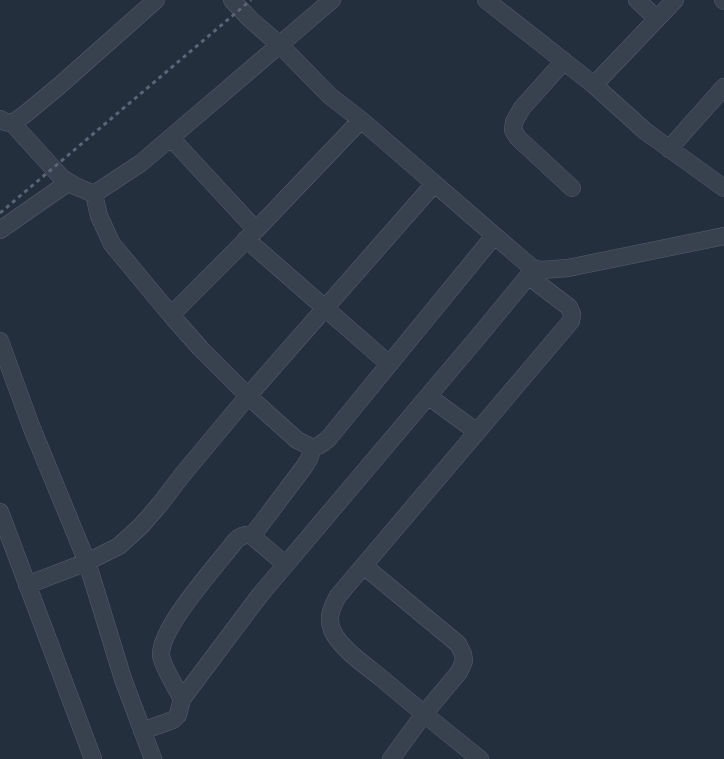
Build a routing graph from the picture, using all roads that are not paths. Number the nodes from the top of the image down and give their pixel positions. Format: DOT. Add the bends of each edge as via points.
graph roads {
  1 [pos="156,0"];
  2 [pos="232,0"];
  3 [pos="332,0"];
  4 [pos="637,0"];
  5 [pos="675,0"];
  6 [pos="498,3"];
  7 [pos="658,19"];
  8 [pos="280,45"];
  9 [pos="564,61"];
  10 [pos="594,85"];
  11 [pos="724,87"];
  12 [pos="361,120"];
  13 [pos="6,121"];
  14 [pos="171,138"];
  15 [pos="669,149"];
  16 [pos="69,182"];
  17 [pos="434,184"];
  18 [pos="572,188"];
  19 [pos="724,188"];
  20 [pos="94,194"];
  21 [pos="0,230"];
  22 [pos="251,235"];
  23 [pos="494,236"];
  24 [pos="724,236"];
  25 [pos="531,272"];
  26 [pos="325,307"];
  27 [pos="172,315"];
  28 [pos="0,341"];
  29 [pos="389,364"];
  30 [pos="248,396"];
  31 [pos="428,396"];
  32 [pos="478,432"];
  33 [pos="313,448"];
  34 [pos="0,512"];
  35 [pos="252,536"];
  36 [pos="87,562"];
  37 [pos="285,564"];
  38 [pos="364,566"];
  39 [pos="27,585"];
  40 [pos="182,699"];
  41 [pos="424,714"];
  42 [pos="142,732"];
  43 [pos="93,759"];
  44 [pos="153,759"];
  45 [pos="391,759"];
  46 [pos="480,759"];
  1 -- 13 [label="street" via="58,86"];
  2 -- 8 [label="street"];
  3 -- 8 [label="street"];
  4 -- 7 [label="street"];
  5 -- 7 [label="street"];
  6 -- 9 [label="street"];
  7 -- 10 [label="street"];
  8 -- 12 [label="street" via="330,96"];
  8 -- 14 [label="street"];
  9 -- 10 [label="street"];
  9 -- 18 [label="street" via="522,108 514,122 513,130 518,138"];
  10 -- 15 [label="street"];
  11 -- 15 [label="street"];
  12 -- 17 [label="street"];
  12 -- 22 [label="street"];
  13 -- 16 [label="street"];
  14 -- 20 [label="street" via="141,163"];
  14 -- 22 [label="street"];
  15 -- 19 [label="street"];
  16 -- 20 [label="street"];
  16 -- 21 [label="street"];
  17 -- 23 [label="street"];
  17 -- 26 [label="street"];
  20 -- 27 [label="street" via="99,216 112,244"];
  22 -- 26 [label="street"];
  22 -- 27 [label="street"];
  23 -- 25 [label="street"];
  23 -- 29 [label="street"];
  24 -- 25 [label="street" via="568,268"];
  25 -- 31 [label="street"];
  25 -- 32 [label="street" via="569,307 571,321"];
  26 -- 29 [label="street"];
  26 -- 30 [label="street"];
  27 -- 30 [label="street" via="200,348"];
  28 -- 36 [label="street" via="31,426"];
  29 -- 33 [label="street" via="328,438"];
  30 -- 33 [label="street" via="297,440"];
  30 -- 36 [label="street" via="140,526 119,546"];
  31 -- 32 [label="street"];
  31 -- 37 [label="street"];
  32 -- 38 [label="street"];
  33 -- 35 [label="street" via="304,467"];
  34 -- 39 [label="street"];
  35 -- 37 [label="street"];
  35 -- 40 [label="street" via="242,536 236,540 175,618 165,637 161,655"];
  36 -- 39 [label="street"];
  36 -- 42 [label="street"];
  37 -- 40 [label="street"];
  38 -- 41 [label="street" via="331,608 329,618 332,630 346,649"];
  38 -- 41 [label="street" via="458,644 463,654 464,662 459,672"];
  39 -- 43 [label="street"];
  40 -- 42 [label="street" via="178,715 172,720"];
  41 -- 45 [label="street"];
  41 -- 46 [label="street"];
  42 -- 44 [label="street"];
}
